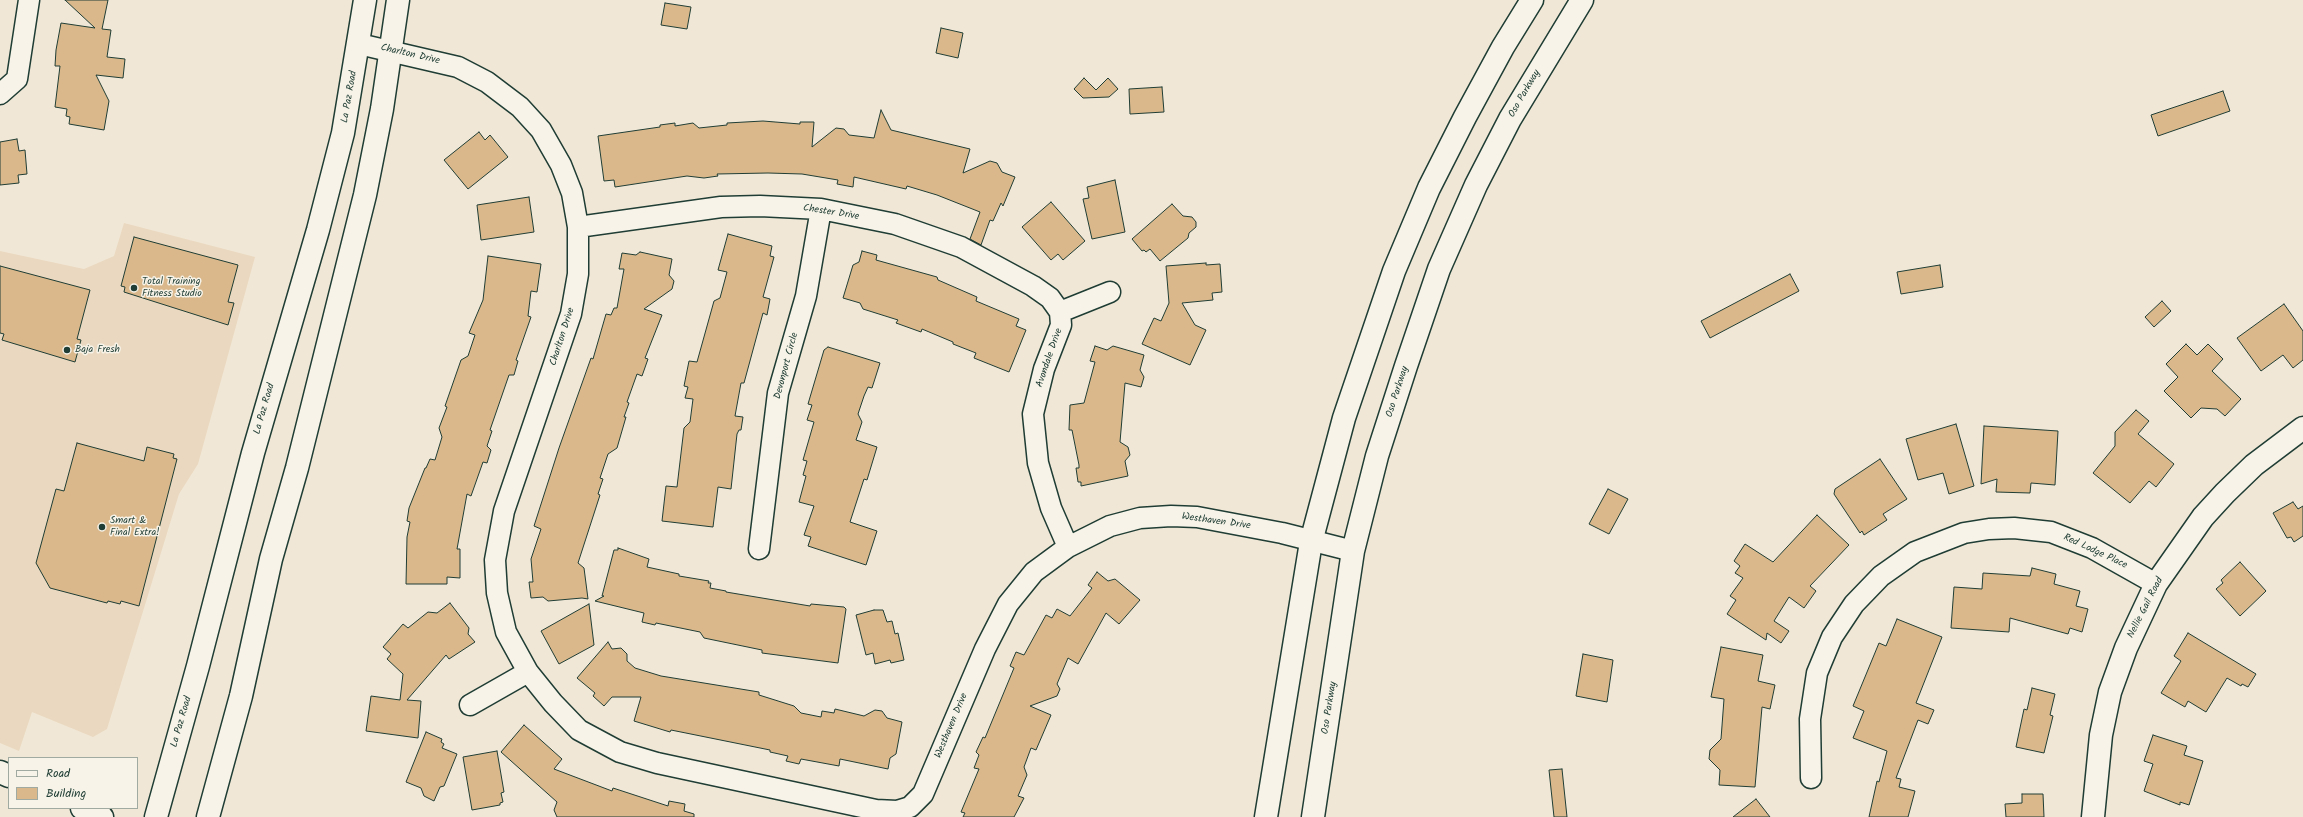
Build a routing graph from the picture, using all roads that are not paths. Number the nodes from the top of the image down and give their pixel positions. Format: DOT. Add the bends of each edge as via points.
graph roads {
  1 [pos="29,0"];
  2 [pos="366,0"];
  3 [pos="398,0"];
  4 [pos="1532,0"];
  5 [pos="1582,0"];
  6 [pos="359,44"];
  7 [pos="392,51"];
  8 [pos="4,92"];
  9 [pos="821,209"];
  10 [pos="578,227"];
  11 [pos="1110,292"];
  12 [pos="1060,312"];
  13 [pos="2303,428"];
  14 [pos="1311,542"];
  15 [pos="1068,547"];
  16 [pos="759,549"];
  17 [pos="1353,551"];
  18 [pos="2156,584"];
  19 [pos="528,672"];
  20 [pos="470,705"];
  21 [pos="1811,778"];
  22 [pos="84,809"];
  23 [pos="102,817"];
  24 [pos="156,817"];
  25 [pos="208,817"];
  26 [pos="1266,817"];
  27 [pos="1313,817"];
  28 [pos="2093,817"];
  1 -- 8 [label="street" via="17,79"];
  2 -- 6 [label="main road, La Paz Road"];
  3 -- 7 [label="main road"];
  4 -- 14 [label="main road" via="1465,117 1429,188 1394,271 1344,418"];
  5 -- 17 [label="main road, Oso Parkway" via="1510,119 1476,185 1439,269 1377,456"];
  6 -- 7 [label="street, Charlton Drive"];
  6 -- 24 [label="main road, La Paz Road" via="343,134 318,230 253,453"];
  7 -- 10 [label="street, Charlton Drive" via="458,67 487,82 520,107 541,130 561,165 572,193"];
  7 -- 25 [label="main road" via="365,195 297,468 271,559 241,696"];
  9 -- 10 [label="street, Chester Drive" via="721,207"];
  9 -- 12 [label="street, Chester Drive" via="895,224 961,247 1033,286 1050,298"];
  9 -- 16 [label="street, Devonport Circle" via="806,296 778,393"];
  10 -- 19 [label="street, Charlton Drive" via="578,274 571,314 504,511 495,560 497,594 506,632"];
  11 -- 12 [label="street"];
  12 -- 15 [label="street, Avondale Drive" via="1061,325 1044,369 1033,414 1038,463 1051,508"];
  13 -- 18 [label="main road, Nellie Gail Road" via="2254,465 2225,493 2203,517"];
  14 -- 15 [label="street, Westhaven Drive" via="1282,533 1197,517 1171,516 1140,518 1110,526"];
  14 -- 17 [label="street, Westhaven Drive"];
  14 -- 26 [label="main road"];
  15 -- 19 [label="street, Westhaven Drive" via="1034,572 1008,604 985,648 923,794 910,807 897,811 876,810 657,763 620,752 579,730"];
  17 -- 27 [label="main road, Oso Parkway"];
  18 -- 21 [label="street, Red Lodge Place" via="2092,548 2051,532 2014,528 1989,529 1964,533 1915,552 1881,576 1854,604 1832,637 1817,673 1810,718"];
  18 -- 28 [label="main road, Nellie Gail Road" via="2126,648 2110,692 2101,734"];
  19 -- 20 [label="street"];
  22 -- 23 [label="main road"];
}
